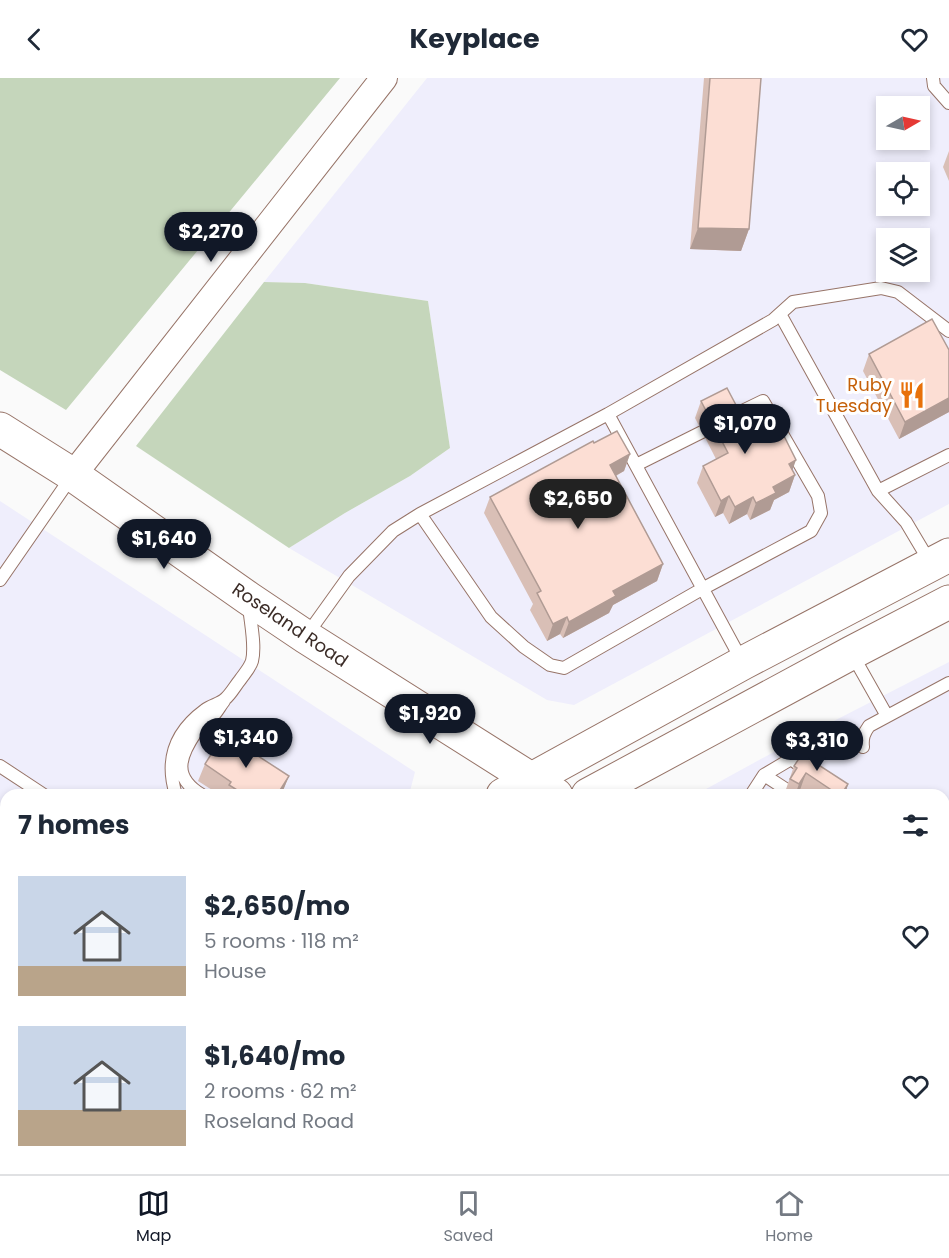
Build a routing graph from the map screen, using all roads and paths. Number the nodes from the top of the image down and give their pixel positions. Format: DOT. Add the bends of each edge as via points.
graph roads {
  1 [pos="384,78"];
  2 [pos="933,78"];
  3 [pos="949,103"];
  4 [pos="780,314"];
  5 [pos="949,332"];
  6 [pos="608,414"];
  7 [pos="728,418"];
  8 [pos="0,429"];
  9 [pos="702,432"];
  10 [pos="949,455"];
  11 [pos="636,465"];
  12 [pos="73,475"];
  13 [pos="878,492"];
  14 [pos="420,514"];
  15 [pos="940,559"];
  16 [pos="0,580"];
  17 [pos="702,589"];
  18 [pos="248,598"];
  19 [pos="949,602"];
  20 [pos="306,636"];
  21 [pos="851,653"];
  22 [pos="743,663"];
  23 [pos="949,683"];
  24 [pos="225,700"];
  25 [pos="887,716"];
  26 [pos="863,747"];
  27 [pos="0,766"];
  28 [pos="802,767"];
  29 [pos="764,775"];
  30 [pos="544,787"];
  31 [pos="35,789"];
  32 [pos="174,789"];
  33 [pos="193,789"];
  34 [pos="599,789"];
  35 [pos="755,789"];
  36 [pos="785,789"];
  1 -- 12 [label="street"];
  2 -- 3 [label="lane" via="934,86"];
  4 -- 5 [label="lane" via="793,302 881,288 898,292"];
  4 -- 6 [label="lane"];
  4 -- 13 [label="lane"];
  6 -- 11 [label="lane"];
  6 -- 14 [label="lane"];
  7 -- 17 [label="lane" via="763,401 818,496 820,513 811,531"];
  8 -- 12 [label="main road, Roseland Road"];
  9 -- 11 [label="lane"];
  10 -- 13 [label="lane"];
  11 -- 17 [label="lane"];
  12 -- 16 [label="lane"];
  12 -- 18 [label="main road, Roseland Road"];
  13 -- 15 [label="lane"];
  14 -- 17 [label="lane" via="491,617 550,665 564,668"];
  14 -- 20 [label="lane" via="393,531 349,576"];
  15 -- 22 [label="main road"];
  17 -- 22 [label="lane"];
  18 -- 20 [label="main road, Roseland Road"];
  18 -- 24 [label="lane" via="252,659"];
  19 -- 21 [label="main road"];
  20 -- 30 [label="main road, Roseland Road"];
  21 -- 25 [label="lane"];
  21 -- 34 [label="main road"];
  22 -- 30 [label="main road"];
  23 -- 25 [label="lane"];
  24 -- 32 [label="lane" via="206,709 183,731 171,767"];
  24 -- 33 [label="lane" via="197,731 182,759 184,781"];
  25 -- 26 [label="lane" via="869,726"];
  27 -- 31 [label="lane"];
  28 -- 29 [label="lane" via="791,759"];
  29 -- 35 [label="lane"];
  29 -- 36 [label="lane"];
}
